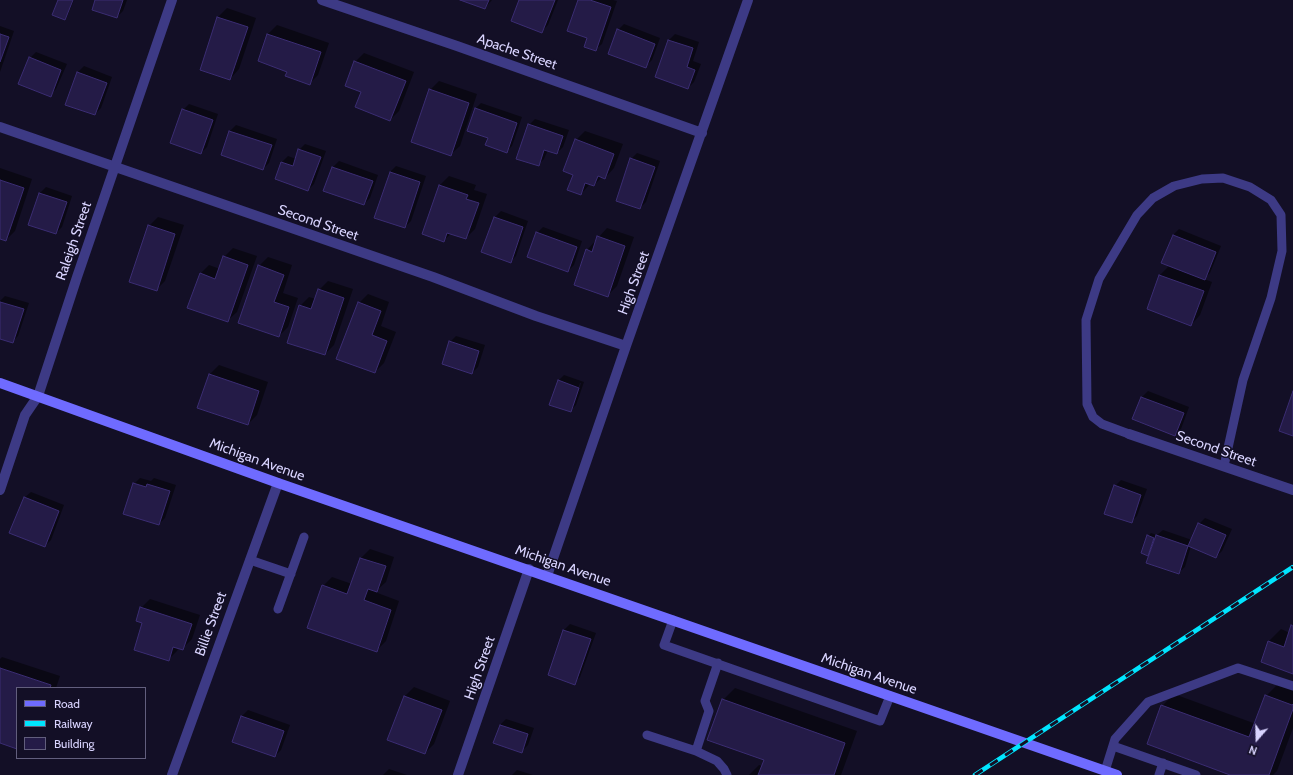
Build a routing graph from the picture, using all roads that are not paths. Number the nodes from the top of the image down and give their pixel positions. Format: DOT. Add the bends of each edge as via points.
graph roads {
  1 [pos="172,0"];
  2 [pos="322,0"];
  3 [pos="748,0"];
  4 [pos="0,127"];
  5 [pos="702,133"];
  6 [pos="114,167"];
  7 [pos="626,346"];
  8 [pos="0,383"];
  9 [pos="38,396"];
  10 [pos="1130,434"];
  11 [pos="1224,466"];
  12 [pos="278,483"];
  13 [pos="0,490"];
  14 [pos="1293,490"];
  15 [pos="304,537"];
  16 [pos="250,560"];
  17 [pos="529,569"];
  18 [pos="291,574"];
  19 [pos="548,576"];
  20 [pos="278,609"];
  21 [pos="673,620"];
  22 [pos="718,663"];
  23 [pos="1293,686"];
  24 [pos="890,696"];
  25 [pos="647,735"];
  26 [pos="1113,746"];
  27 [pos="696,751"];
  28 [pos="1163,763"];
  29 [pos="1105,771"];
  30 [pos="172,775"];
  31 [pos="458,775"];
  32 [pos="727,775"];
  33 [pos="1117,775"];
  34 [pos="1159,775"];
  35 [pos="1196,775"];
  1 -- 6 [label="street, Raleigh Street"];
  2 -- 5 [label="street, Apache Street"];
  3 -- 5 [label="street, High Street"];
  4 -- 6 [label="street, Second Street"];
  5 -- 7 [label="street, High Street"];
  6 -- 7 [label="street, Second Street"];
  6 -- 9 [label="street, Raleigh Street"];
  7 -- 19 [label="street, High Street"];
  8 -- 9 [label="street, Michigan Avenue"];
  9 -- 12 [label="street, Michigan Avenue"];
  9 -- 13 [label="street, Raleigh Street" via="25,415"];
  10 -- 11 [label="street, Second Street"];
  10 -- 11 [label="lane" via="1102,424 1093,417 1087,404 1086,320 1099,279 1137,215 1153,198 1174,186 1202,179 1222,178 1250,187 1271,200 1281,216 1282,251 1271,298 1243,380"];
  11 -- 14 [label="street, Second Street"];
  12 -- 16 [label="street, Billie Street"];
  12 -- 17 [label="street, Michigan Avenue"];
  15 -- 18 [label="lane"];
  16 -- 18 [label="lane"];
  16 -- 30 [label="street, Billie Street"];
  17 -- 19 [label="street, Michigan Avenue"];
  17 -- 31 [label="street, High Street"];
  18 -- 20 [label="lane"];
  19 -- 21 [label="street, Michigan Avenue"];
  21 -- 22 [label="lane" via="664,645"];
  21 -- 24 [label="street, Michigan Avenue"];
  22 -- 24 [label="lane" via="880,721"];
  22 -- 27 [label="lane" via="705,701 709,711"];
  23 -- 26 [label="lane" via="1238,668 1148,702 1115,739"];
  24 -- 29 [label="street, Michigan Avenue"];
  25 -- 27 [label="lane"];
  26 -- 28 [label="lane"];
  26 -- 29 [label="lane"];
  27 -- 32 [label="lane" via="717,761"];
  28 -- 34 [label="lane"];
  28 -- 35 [label="lane"];
  29 -- 33 [label="street, Michigan Avenue"];
}
